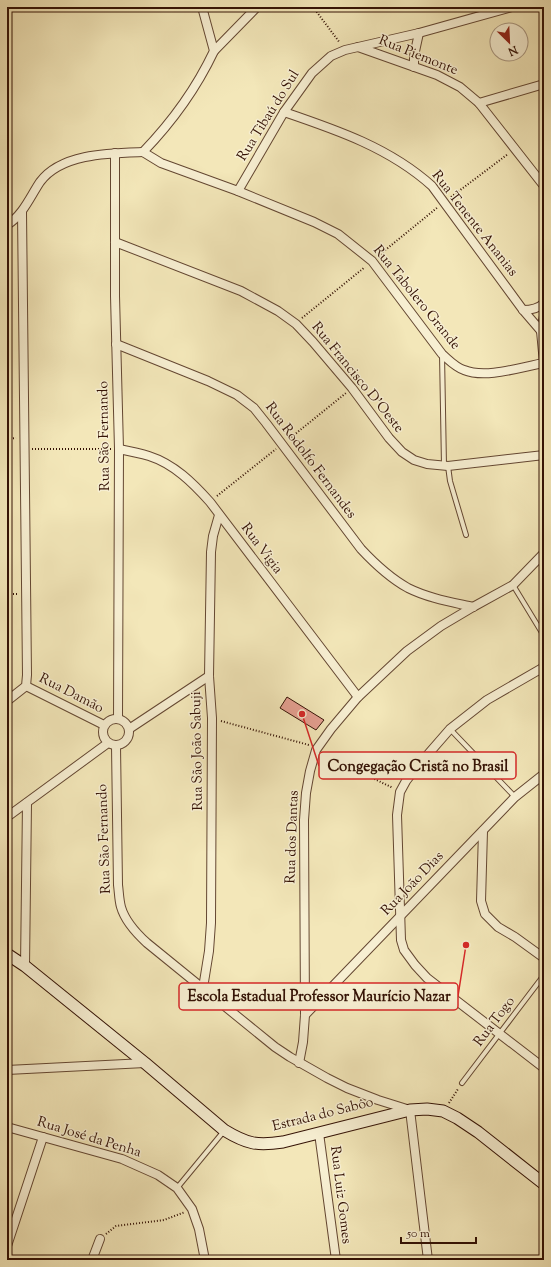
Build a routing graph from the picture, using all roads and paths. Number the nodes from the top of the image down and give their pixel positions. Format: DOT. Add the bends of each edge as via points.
graph roads {
  1 [pos="202,7"];
  2 [pos="257,7"];
  3 [pos="313,7"];
  4 [pos="512,7"];
  5 [pos="419,33"];
  6 [pos="357,47"];
  7 [pos="345,50"];
  8 [pos="214,51"];
  9 [pos="414,67"];
  10 [pos="544,84"];
  11 [pos="479,103"];
  12 [pos="284,112"];
  13 [pos="515,148"];
  14 [pos="142,152"];
  15 [pos="115,153"];
  16 [pos="544,186"];
  17 [pos="238,191"];
  18 [pos="444,202"];
  19 [pos="22,212"];
  20 [pos="7,225"];
  21 [pos="115,242"];
  22 [pos="372,261"];
  23 [pos="544,303"];
  24 [pos="523,310"];
  25 [pos="544,316"];
  26 [pos="296,324"];
  27 [pos="541,331"];
  28 [pos="116,344"];
  29 [pos="442,354"];
  30 [pos="544,363"];
  31 [pos="352,388"];
  32 [pos="282,444"];
  33 [pos="24,449"];
  34 [pos="119,449"];
  35 [pos="544,455"];
  36 [pos="446,466"];
  37 [pos="210,502"];
  38 [pos="218,515"];
  39 [pos="466,535"];
  40 [pos="544,553"];
  41 [pos="513,585"];
  42 [pos="473,607"];
  43 [pos="544,636"];
  44 [pos="544,667"];
  45 [pos="209,676"];
  46 [pos="26,686"];
  47 [pos="358,697"];
  48 [pos="7,701"];
  49 [pos="212,718"];
  50 [pos="118,719"];
  51 [pos="104,725"];
  52 [pos="129,729"];
  53 [pos="450,729"];
  54 [pos="112,744"];
  55 [pos="316,750"];
  56 [pos="544,774"];
  57 [pos="400,792"];
  58 [pos="516,797"];
  59 [pos="27,803"];
  60 [pos="7,816"];
  61 [pos="483,831"];
  62 [pos="399,916"];
  63 [pos="7,954"];
  64 [pos="544,958"];
  65 [pos="25,966"];
  66 [pos="544,975"];
  67 [pos="203,988"];
  68 [pos="305,1015"];
  69 [pos="499,1034"];
  70 [pos="299,1062"];
  71 [pos="145,1064"];
  72 [pos="544,1068"];
  73 [pos="8,1069"];
  74 [pos="462,1083"];
  75 [pos="410,1110"];
  76 [pos="443,1111"];
  77 [pos="7,1127"];
  78 [pos="224,1130"];
  79 [pos="319,1133"];
  80 [pos="43,1137"];
  81 [pos="544,1184"];
  82 [pos="177,1188"];
  83 [pos="192,1209"];
  84 [pos="100,1239"];
  85 [pos="7,1246"];
  86 [pos="92,1260"];
  87 [pos="205,1260"];
  88 [pos="336,1260"];
  89 [pos="428,1260"];
  1 -- 8 [label="street"];
  2 -- 8 [label="street"];
  3 -- 7 [label="path"];
  4 -- 5 [label="street, Rua Tibaú do Sul"];
  5 -- 6 [label="street, Rua Tibaú do Sul"];
  5 -- 9 [label="street"];
  6 -- 7 [label="street, Rua Tibaú do Sul"];
  6 -- 9 [label="street, Rua Piemonte"];
  7 -- 12 [label="street, Rua Tibaú do Sul" via="331,56 312,73"];
  8 -- 14 [label="street" via="186,101"];
  9 -- 11 [label="street, Rua Piemonte" via="460,87"];
  10 -- 11 [label="street"];
  11 -- 13 [label="street, Rua Piemonte"];
  12 -- 17 [label="street, Rua Tibaú do Sul"];
  12 -- 18 [label="street, Rua Tenente Ananias" via="367,143 395,158 417,172"];
  13 -- 16 [label="street, Rua Piemonte"];
  13 -- 18 [label="path"];
  14 -- 15 [label="street"];
  14 -- 17 [label="street, Rua Tabolero Grande" via="161,163"];
  15 -- 19 [label="street" via="86,156 53,171 41,180"];
  15 -- 21 [label="street, Rua São Fernando"];
  17 -- 22 [label="street, Rua Tabolero Grande" via="338,234"];
  18 -- 22 [label="path"];
  18 -- 24 [label="street, Rua Tenente Ananias"];
  19 -- 20 [label="street"];
  19 -- 33 [label="street"];
  21 -- 26 [label="street, Rua Francisco D'Oeste" via="241,291"];
  21 -- 28 [label="street, Rua São Fernando"];
  22 -- 26 [label="path"];
  22 -- 29 [label="street, Rua Tabolero Grande"];
  23 -- 24 [label="street" via="532,310"];
  24 -- 27 [label="street, Rua Tenente Ananias"];
  25 -- 27 [label="street"];
  26 -- 31 [label="street, Rua Francisco D'Oeste"];
  27 -- 30 [label="street"];
  28 -- 32 [label="street, Rua Rodolfo Fernandes" via="237,395 254,408"];
  28 -- 34 [label="street, Rua São Fernando"];
  29 -- 30 [label="street, Rua Tabolero Grande" via="464,370 474,373 498,372"];
  29 -- 36 [label="lane"];
  31 -- 32 [label="path"];
  31 -- 36 [label="street, Rua Francisco D'Oeste" via="402,452 414,460"];
  32 -- 37 [label="path"];
  32 -- 42 [label="street, Rua Rodolfo Fernandes" via="360,549 377,566 408,588"];
  33 -- 34 [label="path"];
  33 -- 46 [label="street"];
  34 -- 37 [label="street, Rua Vigia" via="150,456 167,465 182,474"];
  34 -- 50 [label="street, Rua São Fernando"];
  35 -- 36 [label="street, Rua Francisco D'Oeste"];
  36 -- 39 [label="lane"];
  37 -- 38 [label="street, Rua Vigia"];
  38 -- 45 [label="street, Rua São João Sabuji" via="211,552"];
  38 -- 47 [label="street, Rua Vigia"];
  40 -- 41 [label="street, Rua dos Dantas"];
  41 -- 42 [label="street, Rua dos Dantas"];
  41 -- 43 [label="lane"];
  42 -- 47 [label="street, Rua dos Dantas" via="441,626 407,652"];
  44 -- 53 [label="street" via="487,700"];
  45 -- 49 [label="street, Rua São João Sabuji"];
  45 -- 52 [label="street"];
  46 -- 48 [label="street"];
  46 -- 51 [label="street, Rua Damão"];
  47 -- 55 [label="street, Rua dos Dantas"];
  49 -- 55 [label="path" via="308,745"];
  49 -- 67 [label="street, Rua São João Sabuji" via="211,923"];
  50 -- 51 [label="street" via="109,720"];
  50 -- 52 [label="street" via="125,722"];
  51 -- 54 [label="street" via="103,736"];
  52 -- 54 [label="street" via="126,741 120,745"];
  53 -- 57 [label="street" via="416,768"];
  53 -- 58 [label="lane"];
  54 -- 59 [label="street"];
  54 -- 67 [label="street, Rua São Fernando" via="121,908 135,932"];
  55 -- 57 [label="path"];
  55 -- 68 [label="street, Rua dos Dantas" via="306,793 304,820"];
  56 -- 58 [label="street, Rua João Dias"];
  57 -- 62 [label="street" via="397,815"];
  58 -- 61 [label="street, Rua João Dias"];
  59 -- 60 [label="street"];
  59 -- 65 [label="street"];
  61 -- 62 [label="street, Rua João Dias"];
  61 -- 64 [label="street" via="481,901 486,914 498,927"];
  62 -- 68 [label="street, Rua João Dias"];
  62 -- 69 [label="street" via="404,950 415,965 427,978"];
  63 -- 65 [label="street, Estrada do Sabôo"];
  65 -- 71 [label="street, Estrada do Sabôo"];
  66 -- 69 [label="lane, Rua Togo"];
  67 -- 70 [label="street, Rua São Fernando" via="275,1047"];
  68 -- 70 [label="street, Rua dos Dantas"];
  69 -- 72 [label="street"];
  69 -- 74 [label="lane, Rua Togo"];
  70 -- 75 [label="street, Rua São Fernando" via="347,1088"];
  71 -- 73 [label="street"];
  71 -- 78 [label="street, Estrada do Sabôo"];
  74 -- 76 [label="path"];
  75 -- 76 [label="street, Estrada do Sabôo"];
  75 -- 79 [label="street, Estrada do Sabôo"];
  75 -- 89 [label="street"];
  76 -- 81 [label="street, Estrada do Sabôo" via="478,1132"];
  77 -- 80 [label="street, Rua José da Penha"];
  78 -- 79 [label="street, Estrada do Sabôo" via="254,1144 283,1142"];
  78 -- 82 [label="lane"];
  79 -- 88 [label="street, Rua Luiz Gomes"];
  80 -- 82 [label="street, Rua José da Penha" via="122,1159 158,1175"];
  80 -- 85 [label="street"];
  82 -- 83 [label="street, Rua José da Penha"];
  83 -- 84 [label="path" via="164,1220 116,1226"];
  83 -- 87 [label="street, Rua José da Penha"];
  84 -- 86 [label="street"];
}
